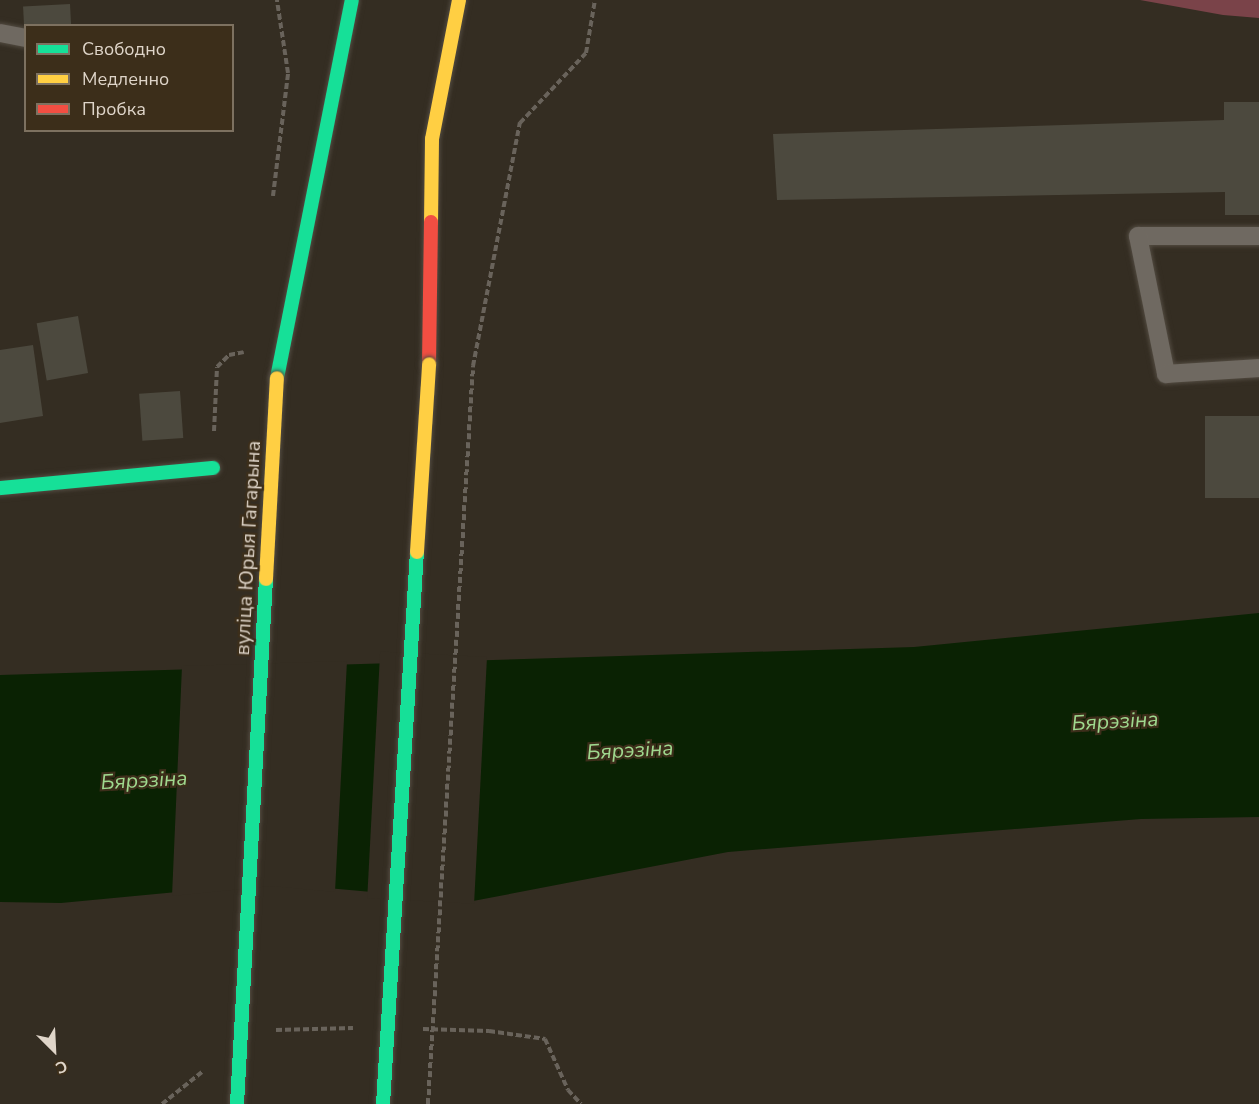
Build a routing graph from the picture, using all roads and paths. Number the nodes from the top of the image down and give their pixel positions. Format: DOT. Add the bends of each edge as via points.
graph roads {
  1 [pos="278,0"];
  2 [pos="352,0"];
  3 [pos="459,0"];
  4 [pos="595,0"];
  5 [pos="0,33"];
  6 [pos="24,38"];
  7 [pos="273,200"];
  8 [pos="1259,236"];
  9 [pos="255,350"];
  10 [pos="1259,369"];
  11 [pos="213,468"];
  12 [pos="0,488"];
  13 [pos="360,1028"];
  14 [pos="419,1029"];
  15 [pos="267,1030"];
  16 [pos="209,1067"];
  17 [pos="162,1104"];
  18 [pos="237,1104"];
  19 [pos="383,1104"];
  20 [pos="428,1104"];
  21 [pos="581,1104"];
  1 -- 7 [label="path" via="288,73"];
  2 -- 18 [label="main road, вуліца Юрыя Гагарына, bridge" via="277,378"];
  3 -- 19 [label="main road, bridge" via="432,139 429,364"];
  4 -- 20 [label="path, bridge" via="586,53 520,123 473,366"];
  5 -- 6 [label="lane"];
  8 -- 10 [label="lane" via="1138,236 1166,374"];
  9 -- 11 [label="path" via="229,355 217,367"];
  11 -- 12 [label="main road"];
  13 -- 15 [label="path"];
  14 -- 21 [label="path" via="489,1031 544,1039 568,1090"];
  16 -- 17 [label="path"];
}
